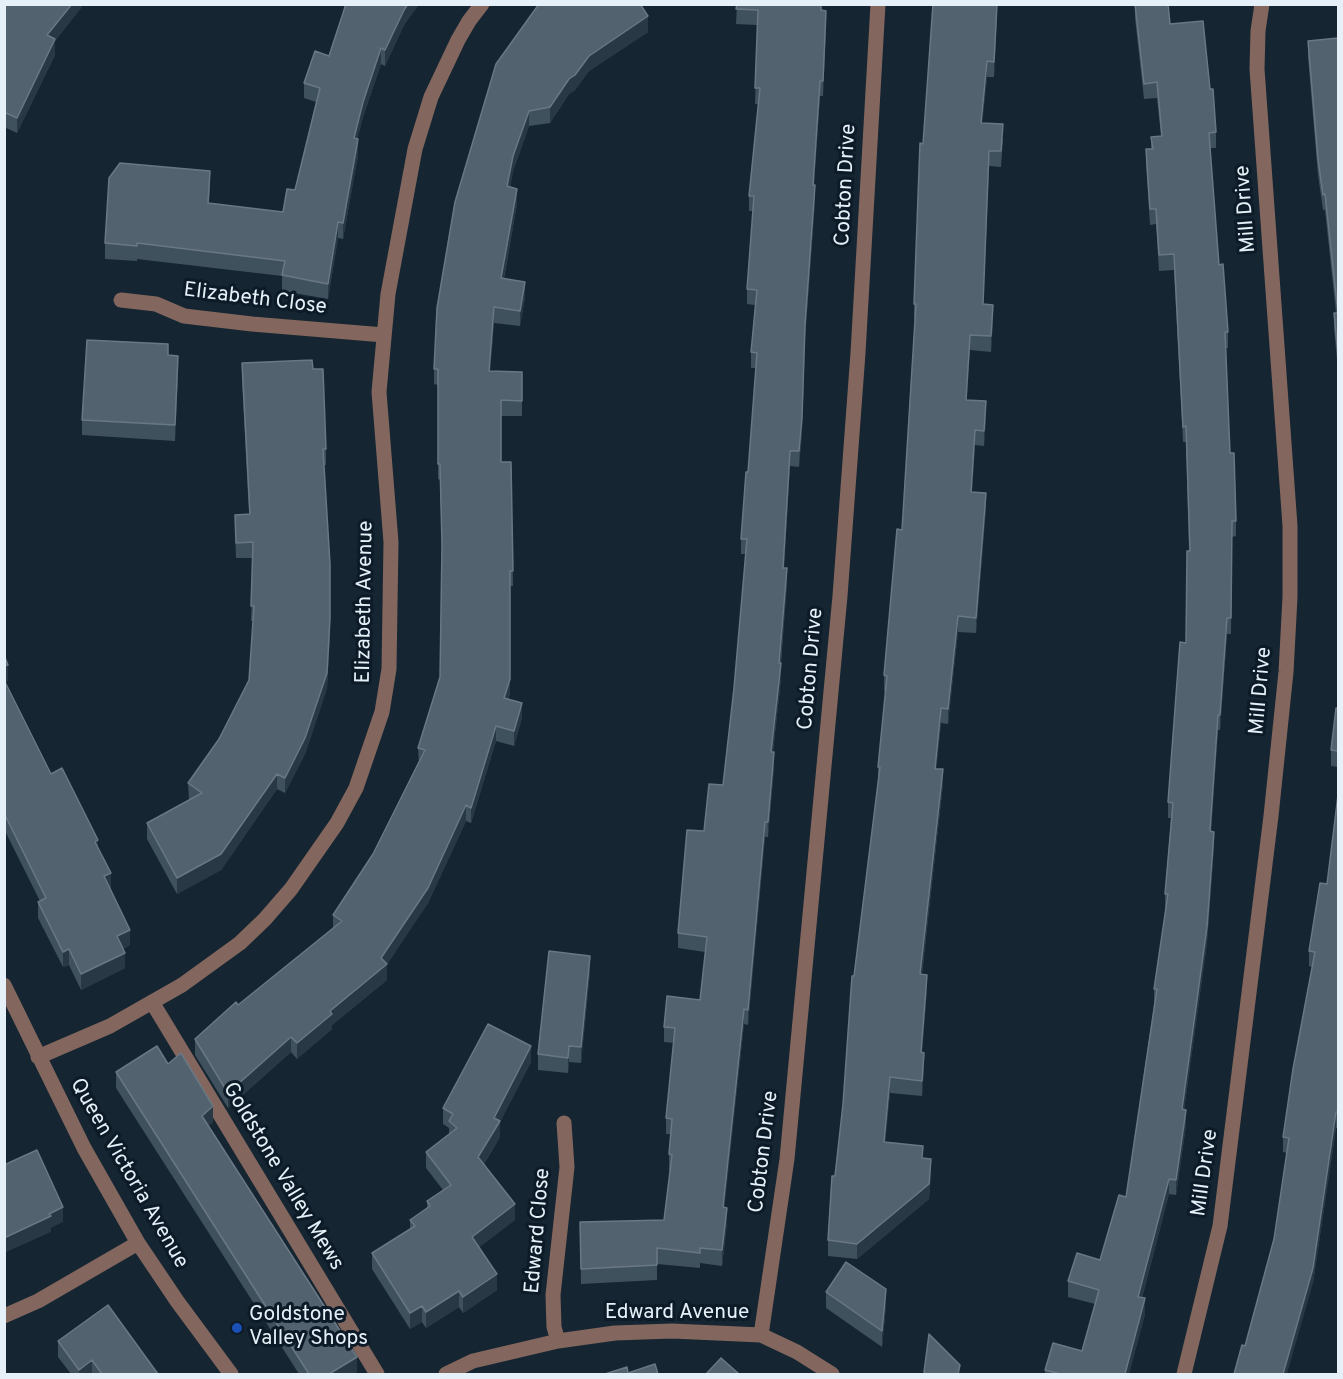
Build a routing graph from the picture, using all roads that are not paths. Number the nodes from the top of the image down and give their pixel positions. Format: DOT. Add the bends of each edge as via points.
graph roads {
  1 [pos="482,4"];
  2 [pos="878,4"];
  3 [pos="1262,4"];
  4 [pos="121,300"];
  5 [pos="384,335"];
  6 [pos="4,984"];
  7 [pos="152,1002"];
  8 [pos="38,1057"];
  9 [pos="564,1123"];
  10 [pos="138,1243"];
  11 [pos="4,1316"];
  12 [pos="761,1335"];
  13 [pos="558,1341"];
  14 [pos="231,1374"];
  15 [pos="377,1374"];
  16 [pos="446,1374"];
  17 [pos="832,1374"];
  18 [pos="1184,1374"];
  1 -- 5 [label="street, Elizabeth Avenue" via="449,57 431,97 415,149"];
  2 -- 12 [label="street, Cobton Drive" via="840,596 787,1160"];
  3 -- 18 [label="street, Mill Drive" via="1257,69 1290,526 1286,672 1220,1226"];
  4 -- 5 [label="street, Elizabeth Close" via="156,304 183,316"];
  5 -- 7 [label="street, Elizabeth Avenue" via="379,392 391,542 389,669 382,712 370,750 337,823 291,889 240,943"];
  6 -- 8 [label="street, Queen Victoria Avenue"];
  7 -- 8 [label="street, Elizabeth Avenue" via="110,1026"];
  7 -- 15 [label="street, Goldstone Valley Mews"];
  8 -- 10 [label="street, Queen Victoria Avenue"];
  9 -- 13 [label="street, Edward Close" via="567,1167 553,1295"];
  10 -- 11 [label="street"];
  10 -- 14 [label="street, Queen Victoria Avenue"];
  12 -- 13 [label="street, Edward Avenue" via="672,1331"];
  12 -- 17 [label="street, Edward Avenue"];
  13 -- 16 [label="street, Edward Avenue" via="473,1361"];
}
